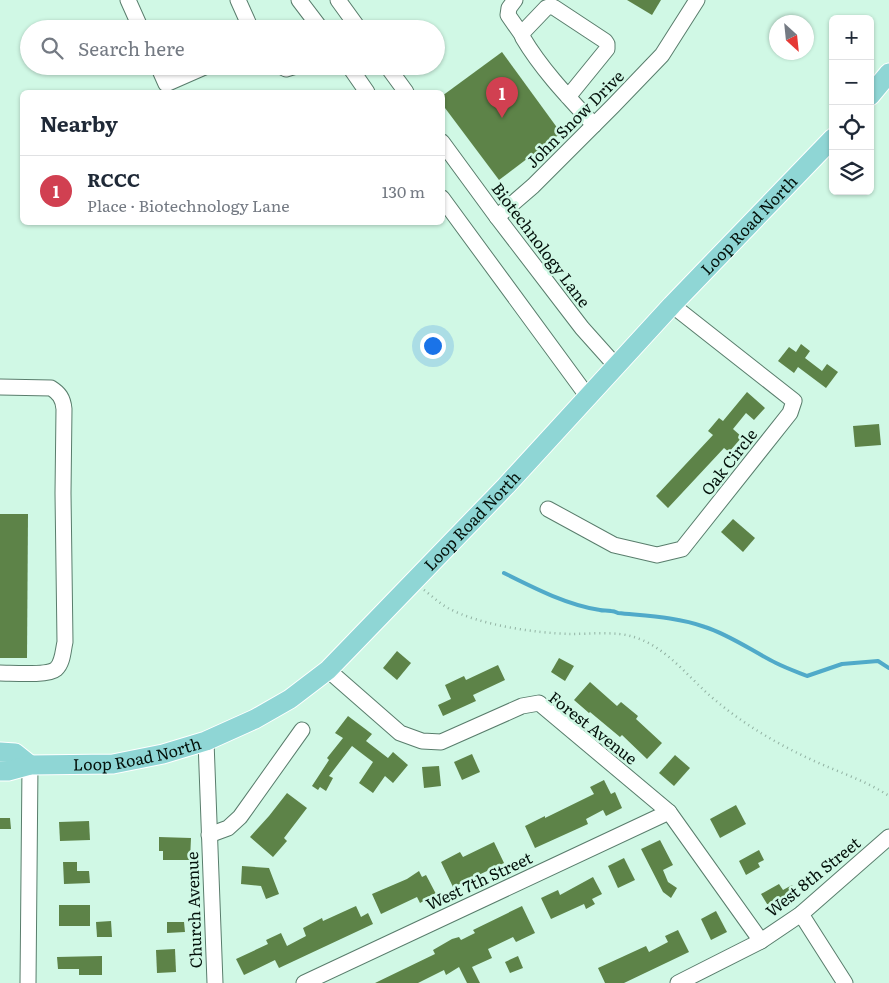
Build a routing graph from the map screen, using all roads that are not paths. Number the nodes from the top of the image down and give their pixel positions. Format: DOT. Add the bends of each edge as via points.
graph roads {
  1 [pos="128,0"];
  2 [pos="238,0"];
  3 [pos="300,0"];
  4 [pos="338,0"];
  5 [pos="515,0"];
  6 [pos="697,0"];
  7 [pos="137,20"];
  8 [pos="246,20"];
  9 [pos="314,20"];
  10 [pos="350,20"];
  11 [pos="522,34"];
  12 [pos="162,75"];
  13 [pos="186,75"];
  14 [pos="355,75"];
  15 [pos="394,75"];
  16 [pos="887,82"];
  17 [pos="366,90"];
  18 [pos="405,90"];
  19 [pos="874,93"];
  20 [pos="568,96"];
  21 [pos="594,125"];
  22 [pos="829,142"];
  23 [pos="445,146"];
  24 [pos="445,202"];
  25 [pos="497,217"];
  26 [pos="672,305"];
  27 [pos="616,366"];
  28 [pos="0,387"];
  29 [pos="588,397"];
  30 [pos="548,509"];
  31 [pos="328,670"];
  32 [pos="0,673"];
  33 [pos="302,730"];
  34 [pos="206,741"];
  35 [pos="0,752"];
  36 [pos="30,765"];
  37 [pos="0,771"];
  38 [pos="668,812"];
  39 [pos="209,835"];
  40 [pos="889,837"];
  41 [pos="800,914"];
  42 [pos="761,941"];
  43 [pos="686,981"];
  44 [pos="28,983"];
  45 [pos="215,983"];
  46 [pos="304,983"];
  47 [pos="845,983"];
  1 -- 7 [label="street"];
  2 -- 8 [label="street"];
  3 -- 9 [label="street"];
  4 -- 10 [label="street"];
  5 -- 11 [label="street" via="508,15"];
  6 -- 21 [label="street, John Snow Drive" via="662,55"];
  11 -- 20 [label="street" via="535,57"];
  11 -- 20 [label="street" via="546,8 552,6 605,41 607,49"];
  12 -- 13 [label="street" via="166,84"];
  14 -- 17 [label="street"];
  15 -- 18 [label="street"];
  16 -- 19 [label="main road"];
  20 -- 21 [label="street"];
  21 -- 25 [label="street, John Snow Drive"];
  22 -- 26 [label="main road, Loop Road North"];
  23 -- 25 [label="street, Biotechnology Lane"];
  24 -- 29 [label="street"];
  25 -- 27 [label="street, Biotechnology Lane" via="582,328"];
  26 -- 27 [label="main road, Loop Road North"];
  26 -- 30 [label="street, Oak Circle" via="794,401 790,413 682,549 656,555 614,546"];
  27 -- 29 [label="main road, Loop Road North"];
  28 -- 32 [label="street" via="51,388 64,403 65,642 59,664 50,672"];
  29 -- 31 [label="main road, Loop Road North"];
  31 -- 34 [label="main road, Loop Road North" via="255,720"];
  31 -- 38 [label="street, Forest Avenue" via="400,732 422,741 441,742 522,706 539,703"];
  33 -- 39 [label="street, Church Avenue" via="240,817 228,828"];
  34 -- 36 [label="main road, Loop Road North" via="113,764"];
  34 -- 39 [label="street, Church Avenue"];
  35 -- 36 [label="main road" via="15,752"];
  36 -- 37 [label="main road, Loop Road North"];
  36 -- 44 [label="street"];
  38 -- 42 [label="street, Forest Avenue"];
  38 -- 46 [label="street, West 7th Street"];
  39 -- 45 [label="street, Church Avenue"];
  40 -- 41 [label="street, West 8th Street"];
  41 -- 42 [label="street, West 8th Street"];
  41 -- 47 [label="street"];
  42 -- 43 [label="street, West 8th Street"];
}
